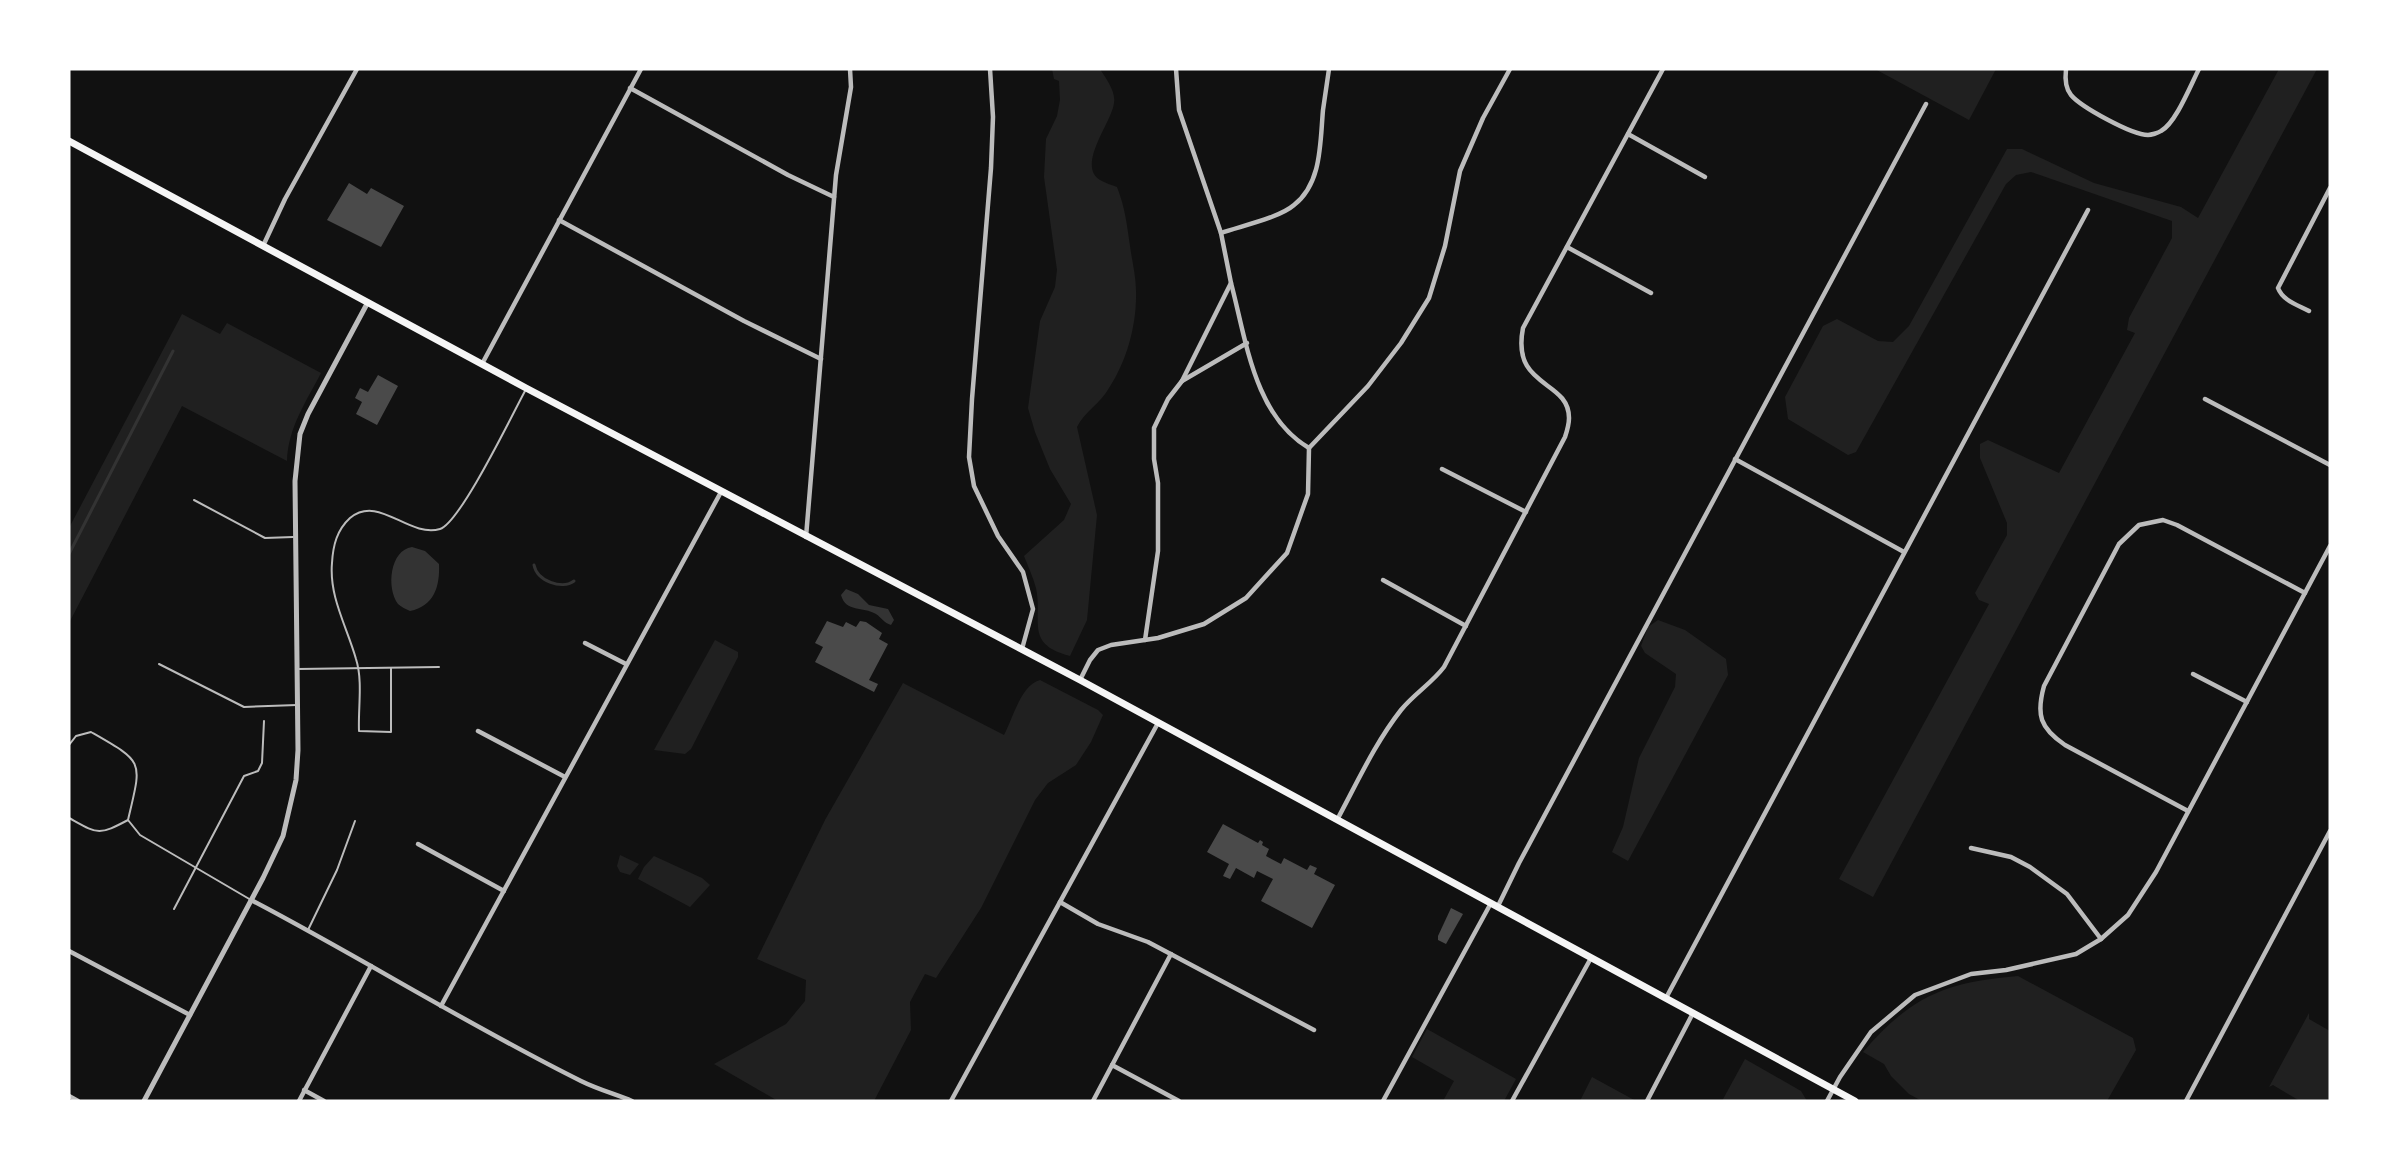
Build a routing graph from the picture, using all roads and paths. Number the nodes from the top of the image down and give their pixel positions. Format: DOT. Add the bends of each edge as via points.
graph roads {
  1 [pos="357,69"];
  2 [pos="640,69"];
  3 [pos="850,69"];
  4 [pos="990,69"];
  5 [pos="1176,69"];
  6 [pos="1329,69"];
  7 [pos="1510,69"];
  8 [pos="1663,69"];
  9 [pos="2066,69"];
  10 [pos="2199,69"];
  11 [pos="630,88"];
  12 [pos="1926,104"];
  13 [pos="1628,134"];
  14 [pos="69,141"];
  15 [pos="1705,177"];
  16 [pos="2330,188"];
  17 [pos="834,197"];
  18 [pos="2088,210"];
  19 [pos="559,220"];
  20 [pos="1221,233"];
  21 [pos="263,246"];
  22 [pos="1568,247"];
  23 [pos="1231,283"];
  24 [pos="1652,294"];
  25 [pos="368,302"];
  26 [pos="2309,311"];
  27 [pos="1247,343"];
  28 [pos="821,359"];
  29 [pos="482,364"];
  30 [pos="1182,381"];
  31 [pos="526,388"];
  32 [pos="2205,399"];
  33 [pos="1309,448"];
  34 [pos="1735,459"];
  35 [pos="2330,465"];
  36 [pos="1442,469"];
  37 [pos="721,492"];
  38 [pos="194,500"];
  39 [pos="1526,512"];
  40 [pos="296,537"];
  41 [pos="806,537"];
  42 [pos="2330,546"];
  43 [pos="1904,552"];
  44 [pos="1383,580"];
  45 [pos="2305,593"];
  46 [pos="1466,626"];
  47 [pos="1145,640"];
  48 [pos="585,643"];
  49 [pos="1022,649"];
  50 [pos="159,664"];
  51 [pos="626,664"];
  52 [pos="440,667"];
  53 [pos="358,668"];
  54 [pos="391,668"];
  55 [pos="297,669"];
  56 [pos="2193,674"];
  57 [pos="1080,680"];
  58 [pos="2247,702"];
  59 [pos="297,705"];
  60 [pos="264,721"];
  61 [pos="1158,723"];
  62 [pos="478,731"];
  63 [pos="69,745"];
  64 [pos="565,777"];
  65 [pos="2188,812"];
  66 [pos="69,818"];
  67 [pos="128,820"];
  68 [pos="1337,820"];
  69 [pos="355,821"];
  70 [pos="2330,831"];
  71 [pos="418,844"];
  72 [pos="1971,848"];
  73 [pos="195,868"];
  74 [pos="504,891"];
  75 [pos="251,900"];
  76 [pos="1060,902"];
  77 [pos="1495,904"];
  78 [pos="174,909"];
  79 [pos="308,930"];
  80 [pos="2101,939"];
  81 [pos="69,951"];
  82 [pos="1171,954"];
  83 [pos="1591,958"];
  84 [pos="371,966"];
  85 [pos="1666,998"];
  86 [pos="441,1006"];
  87 [pos="1693,1013"];
  88 [pos="190,1015"];
  89 [pos="1314,1030"];
  90 [pos="1112,1065"];
  91 [pos="1834,1088"];
  92 [pos="304,1090"];
  93 [pos="69,1096"];
  94 [pos="78,1101"];
  95 [pos="144,1101"];
  96 [pos="299,1101"];
  97 [pos="324,1101"];
  98 [pos="632,1101"];
  99 [pos="951,1101"];
  100 [pos="1093,1101"];
  101 [pos="1179,1101"];
  102 [pos="1383,1101"];
  103 [pos="1512,1101"];
  104 [pos="1647,1101"];
  105 [pos="1827,1101"];
  106 [pos="1855,1101"];
  107 [pos="2186,1101"];
  1 -- 21 [label="street"];
  2 -- 11 [label="street"];
  3 -- 17 [label="street" via="851,87"];
  4 -- 49 [label="street" via="991,168 969,457 974,486 998,536 1023,572 1033,609"];
  5 -- 20 [label="street" via="1179,110"];
  6 -- 20 [label="street" via="1320,157 1307,191 1294,206 1276,215"];
  7 -- 33 [label="street" via="1460,171 1445,246 1429,298 1401,344 1368,386"];
  8 -- 13 [label="street"];
  9 -- 10 [label="street" via="2064,79 2070,94 2082,104 2136,133 2149,135 2162,131 2172,121"];
  11 -- 17 [label="street"];
  11 -- 19 [label="street"];
  12 -- 34 [label="street"];
  13 -- 15 [label="street"];
  13 -- 22 [label="street"];
  14 -- 21 [label="main road"];
  16 -- 26 [label="street" via="2278,288 2285,299"];
  17 -- 28 [label="street"];
  18 -- 43 [label="street"];
  19 -- 28 [label="street"];
  19 -- 29 [label="street"];
  20 -- 23 [label="street"];
  21 -- 25 [label="main road"];
  22 -- 24 [label="street"];
  22 -- 39 [label="street" via="1523,328 1520,345 1523,361 1533,375 1561,397 1569,416 1565,437"];
  23 -- 27 [label="street"];
  23 -- 30 [label="street"];
  25 -- 29 [label="main road"];
  25 -- 40 [label="street" via="300,434 295,481"];
  27 -- 30 [label="street"];
  27 -- 33 [label="street" via="1258,387 1279,421"];
  28 -- 41 [label="street"];
  29 -- 31 [label="main road"];
  30 -- 47 [label="street" via="1154,428 1158,551"];
  31 -- 37 [label="main road"];
  31 -- 53 [label="lane" via="447,526 431,530 416,527 370,510 360,511 339,528 331,564 333,591"];
  32 -- 35 [label="street"];
  33 -- 47 [label="street" via="1308,494 1287,553 1238,603 1203,624"];
  34 -- 43 [label="street"];
  34 -- 77 [label="street"];
  36 -- 39 [label="street"];
  37 -- 41 [label="main road"];
  37 -- 51 [label="street"];
  38 -- 40 [label="lane" via="265,538"];
  39 -- 46 [label="street"];
  40 -- 55 [label="street"];
  41 -- 49 [label="main road"];
  42 -- 45 [label="street"];
  43 -- 85 [label="street"];
  44 -- 46 [label="street"];
  45 -- 58 [label="street"];
  45 -- 65 [label="street" via="2163,520 2139,525 2119,544 2044,686 2039,712 2051,735 2065,745"];
  46 -- 68 [label="street" via="1438,675 1390,725"];
  47 -- 57 [label="street" via="1098,650"];
  48 -- 51 [label="street"];
  49 -- 57 [label="main road"];
  50 -- 59 [label="lane" via="244,707"];
  51 -- 64 [label="street"];
  52 -- 54 [label="lane"];
  53 -- 54 [label="lane"];
  53 -- 54 [label="lane" via="359,731 391,732"];
  53 -- 55 [label="lane"];
  55 -- 59 [label="street"];
  56 -- 58 [label="street"];
  57 -- 61 [label="main road"];
  58 -- 65 [label="street"];
  59 -- 75 [label="street" via="296,780 291,809 283,836"];
  60 -- 73 [label="lane" via="262,763 258,771 244,776"];
  61 -- 68 [label="main road"];
  61 -- 76 [label="street"];
  62 -- 64 [label="street"];
  63 -- 67 [label="lane" via="76,736 91,732 128,753 136,764 138,777"];
  64 -- 74 [label="street"];
  65 -- 80 [label="street" via="2128,915"];
  66 -- 67 [label="lane" via="94,832 106,831"];
  67 -- 73 [label="lane" via="140,835"];
  68 -- 77 [label="main road"];
  69 -- 79 [label="lane"];
  70 -- 107 [label="street"];
  71 -- 74 [label="street"];
  72 -- 80 [label="street" via="2011,856 2030,867 2067,894"];
  73 -- 75 [label="lane"];
  73 -- 78 [label="lane"];
  74 -- 86 [label="street"];
  75 -- 79 [label="street"];
  75 -- 88 [label="street"];
  76 -- 82 [label="street" via="1098,924"];
  76 -- 99 [label="street"];
  77 -- 83 [label="main road"];
  77 -- 102 [label="street"];
  79 -- 84 [label="street"];
  80 -- 91 [label="street" via="2076,954 1971,974 1916,995 1871,1032"];
  81 -- 88 [label="street"];
  82 -- 89 [label="street"];
  82 -- 90 [label="street"];
  83 -- 85 [label="main road"];
  83 -- 103 [label="street"];
  84 -- 86 [label="street"];
  84 -- 92 [label="street"];
  85 -- 87 [label="main road"];
  86 -- 98 [label="street" via="583,1082"];
  87 -- 91 [label="main road"];
  87 -- 104 [label="street"];
  88 -- 95 [label="street"];
  90 -- 100 [label="street"];
  90 -- 101 [label="street"];
  91 -- 105 [label="street"];
  91 -- 106 [label="main road"];
  92 -- 96 [label="street"];
  92 -- 97 [label="street"];
  93 -- 94 [label="street"];
}
